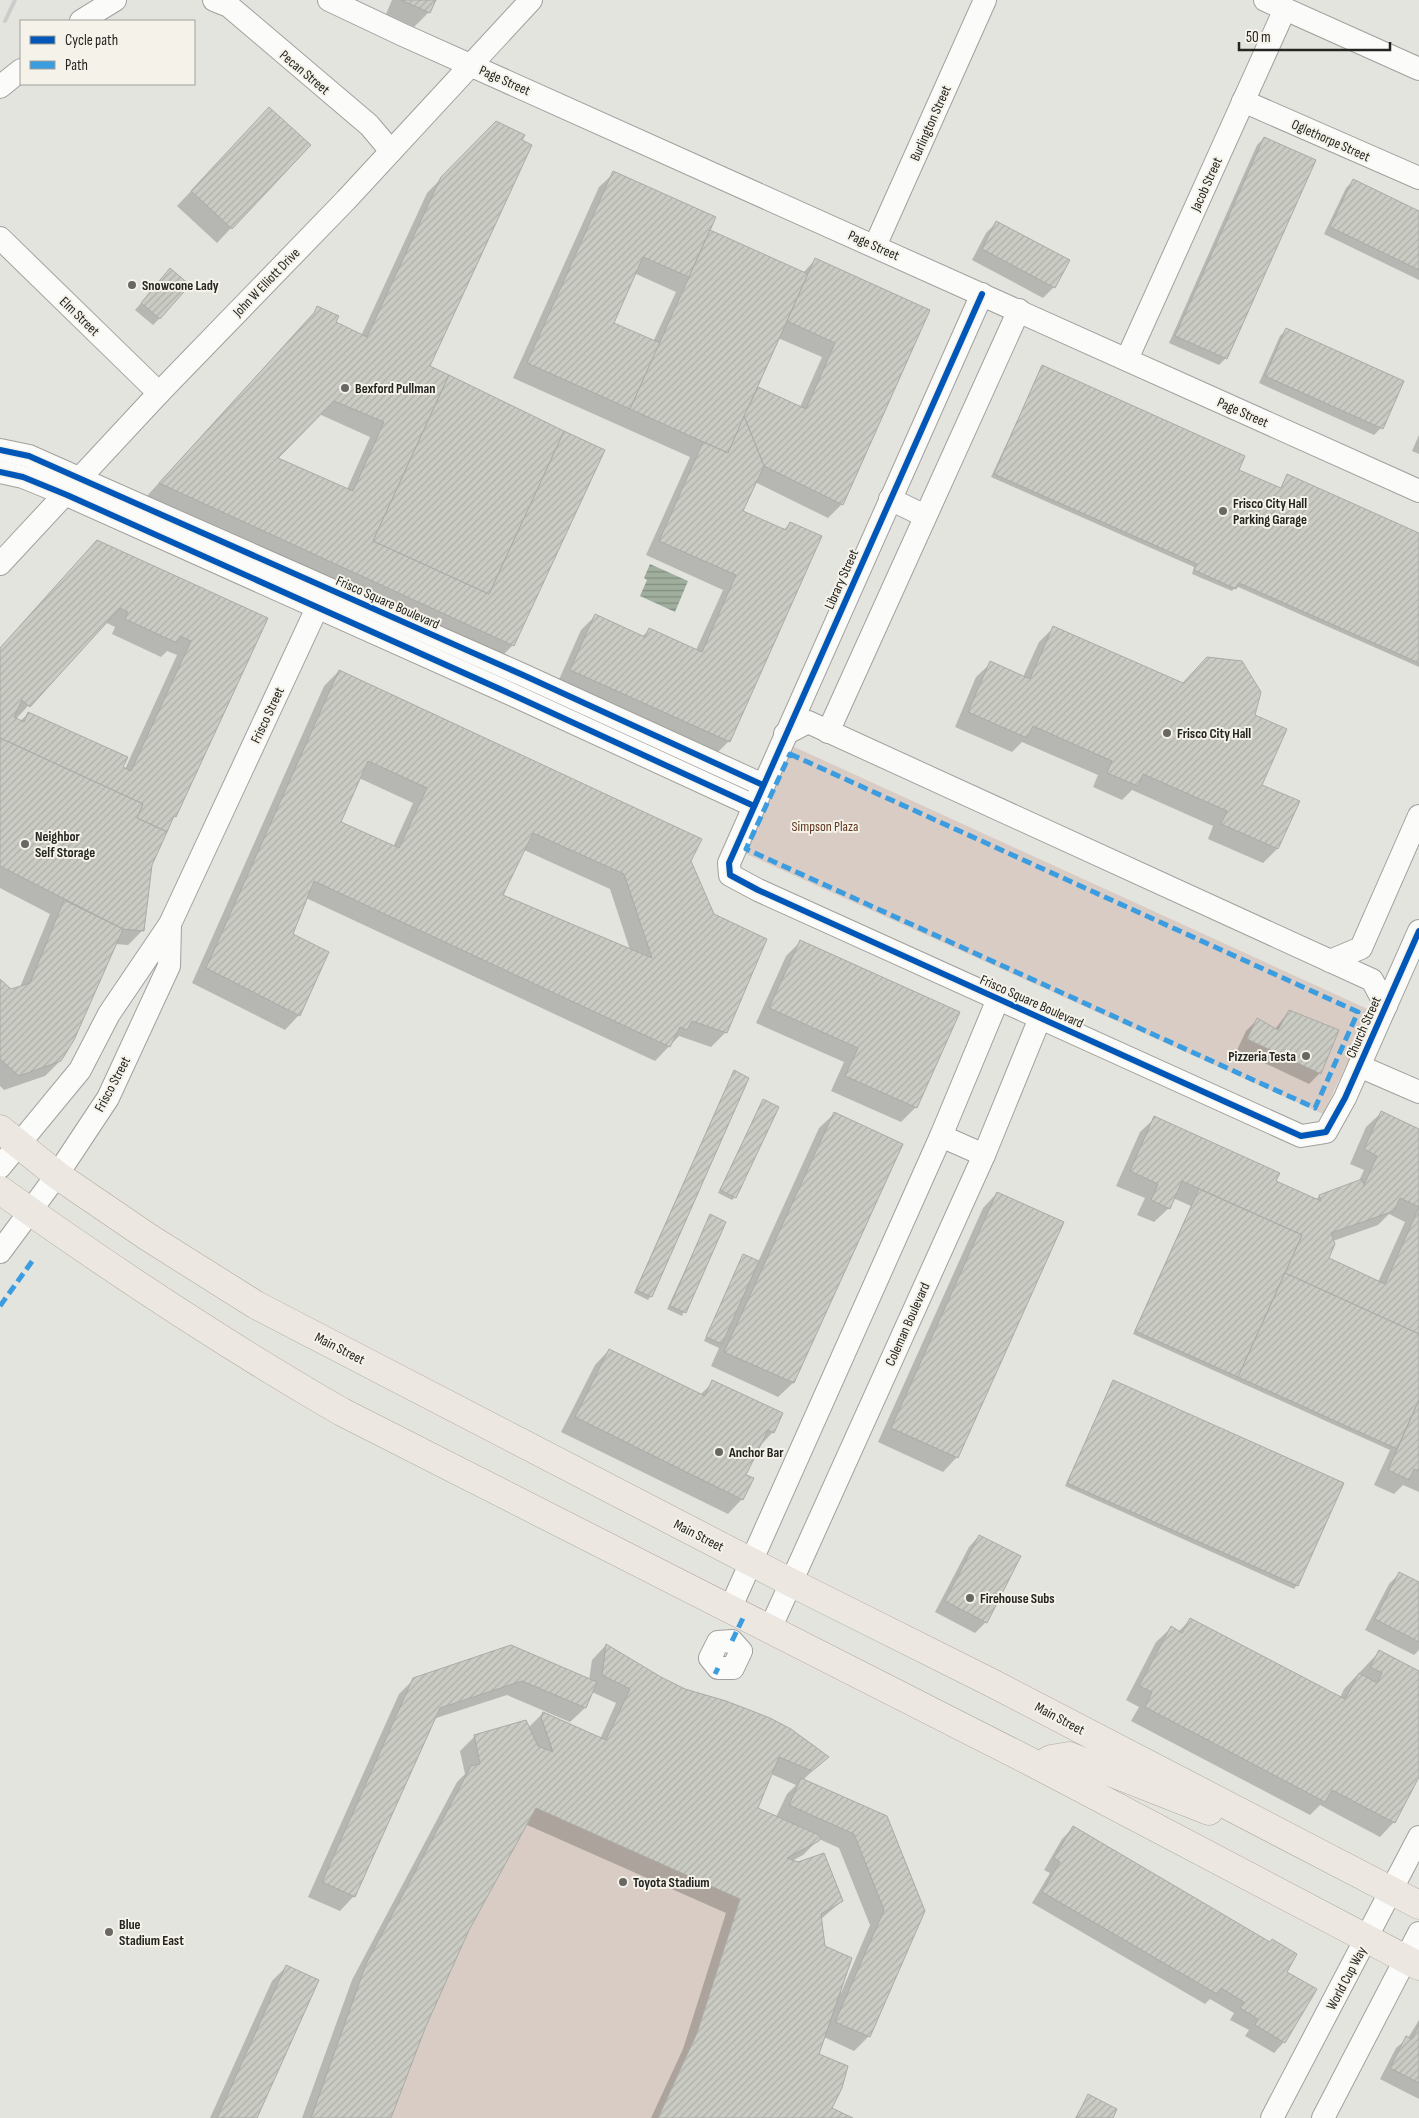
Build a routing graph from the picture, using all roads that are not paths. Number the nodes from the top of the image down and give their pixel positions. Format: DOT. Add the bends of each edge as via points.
graph roads {
  1 [pos="115,0"];
  2 [pos="214,0"];
  3 [pos="329,0"];
  4 [pos="531,0"];
  5 [pos="985,0"];
  6 [pos="1265,0"];
  7 [pos="1285,9"];
  8 [pos="84,20"];
  9 [pos="472,65"];
  10 [pos="1419,69"];
  11 [pos="20,71"];
  12 [pos="0,87"];
  13 [pos="1243,101"];
  14 [pos="391,150"];
  15 [pos="1419,178"];
  16 [pos="0,238"];
  17 [pos="875,246"];
  18 [pos="982,294"];
  19 [pos="1018,310"];
  20 [pos="1127,359"];
  21 [pos="159,394"];
  22 [pos="0,450"];
  23 [pos="0,472"];
  24 [pos="74,487"];
  25 [pos="1419,491"];
  26 [pos="890,499"];
  27 [pos="925,516"];
  28 [pos="0,564"];
  29 [pos="322,597"];
  30 [pos="828,732"];
  31 [pos="785,734"];
  32 [pos="763,785"];
  33 [pos="754,806"];
  34 [pos="1419,816"];
  35 [pos="730,875"];
  36 [pos="170,924"];
  37 [pos="1419,932"];
  38 [pos="1330,961"];
  39 [pos="998,999"];
  40 [pos="1386,1006"];
  41 [pos="1040,1018"];
  42 [pos="1359,1066"];
  43 [pos="1419,1092"];
  44 [pos="1326,1132"];
  45 [pos="941,1136"];
  46 [pos="9,1137"];
  47 [pos="984,1155"];
  48 [pos="0,1167"];
  49 [pos="57,1175"];
  50 [pos="0,1190"];
  51 [pos="30,1212"];
  52 [pos="0,1252"];
  53 [pos="750,1561"];
  54 [pos="790,1582"];
  55 [pos="737,1613"];
  56 [pos="770,1629"];
  57 [pos="717,1671"];
  58 [pos="1039,1766"];
  59 [pos="1266,1825"];
  60 [pos="1419,1837"];
  61 [pos="1392,1891"];
  62 [pos="1419,1905"];
  63 [pos="1419,1933"];
  64 [pos="1367,1938"];
  65 [pos="1413,1963"];
  66 [pos="1272,2118"];
  67 [pos="1323,2118"];
  1 -- 8 [label="street"];
  2 -- 14 [label="street, Pecan Street" via="229,6 368,125"];
  3 -- 9 [label="street, Page Street"];
  4 -- 9 [label="street, John W Elliott Drive"];
  5 -- 17 [label="street, Burlington Street"];
  6 -- 7 [label="street"];
  7 -- 10 [label="street"];
  7 -- 13 [label="street, Jacob Street"];
  9 -- 14 [label="street, John W Elliott Drive"];
  9 -- 17 [label="street, Page Street"];
  11 -- 12 [label="street"];
  13 -- 15 [label="street, Oglethorpe Street"];
  13 -- 20 [label="street, Jacob Street"];
  14 -- 21 [label="street, John W Elliott Drive"];
  16 -- 21 [label="street, Elm Street"];
  17 -- 18 [label="street, Page Street"];
  18 -- 19 [label="street, Page Street"];
  18 -- 26 [label="street, Library Street"];
  19 -- 20 [label="street, Page Street"];
  19 -- 27 [label="street"];
  20 -- 25 [label="street, Page Street"];
  21 -- 24 [label="street, John W Elliott Drive"];
  22 -- 24 [label="street, Frisco Square Boulevard" via="29,456"];
  23 -- 24 [label="street, Frisco Square Boulevard"];
  24 -- 28 [label="street, John W Elliott Drive"];
  24 -- 29 [label="street, Frisco Square Boulevard"];
  26 -- 27 [label="street"];
  26 -- 31 [label="street, Library Street"];
  27 -- 30 [label="street"];
  29 -- 32 [label="street, Frisco Square Boulevard" via="523,675"];
  29 -- 33 [label="street, Frisco Square Boulevard"];
  29 -- 36 [label="street, Frisco Street"];
  30 -- 31 [label="street" via="808,722"];
  30 -- 38 [label="street"];
  31 -- 32 [label="street, Library Street"];
  32 -- 33 [label="street, Library Street"];
  33 -- 35 [label="street, Library Street" via="729,862"];
  34 -- 38 [label="street" via="1361,948"];
  35 -- 39 [label="street, Frisco Square Boulevard"];
  36 -- 46 [label="street, Frisco Street" via="109,1014 80,1070"];
  36 -- 49 [label="street, Frisco Street" via="168,966 108,1098"];
  37 -- 40 [label="street, Church Street"];
  38 -- 40 [label="street" via="1372,980"];
  39 -- 41 [label="street, Frisco Square Boulevard"];
  39 -- 45 [label="street"];
  40 -- 42 [label="street, Church Street"];
  41 -- 44 [label="street, Frisco Square Boulevard" via="1301,1136"];
  41 -- 47 [label="street, Coleman Boulevard"];
  42 -- 43 [label="street"];
  42 -- 44 [label="street, Church Street"];
  45 -- 47 [label="street"];
  45 -- 53 [label="street"];
  46 -- 48 [label="street, Frisco Street"];
  46 -- 49 [label="main road, Main Street"];
  47 -- 54 [label="street, Coleman Boulevard"];
  49 -- 51 [label="street, Frisco Street"];
  49 -- 53 [label="main road, Main Street" via="256,1305"];
  50 -- 51 [label="main road"];
  51 -- 52 [label="street, Frisco Street"];
  51 -- 55 [label="main road" via="260,1365 333,1407"];
  53 -- 54 [label="main road, Main Street"];
  53 -- 55 [label="street"];
  54 -- 56 [label="street, Coleman Boulevard"];
  54 -- 59 [label="main road, Main Street" via="992,1682"];
  55 -- 56 [label="main road"];
  55 -- 57 [label="street" via="732,1641 718,1642 710,1658"];
  56 -- 58 [label="main road"];
  58 -- 59 [label="main road" via="1051,1759 1068,1756 1184,1802 1230,1818"];
  58 -- 64 [label="main road"];
  59 -- 61 [label="main road, Main Street"];
  60 -- 61 [label="street, World Cup Way"];
  61 -- 62 [label="main road, Main Street"];
  61 -- 64 [label="street, World Cup Way"];
  63 -- 65 [label="street"];
  64 -- 65 [label="main road"];
  64 -- 66 [label="street, World Cup Way"];
  65 -- 67 [label="street"];
}
